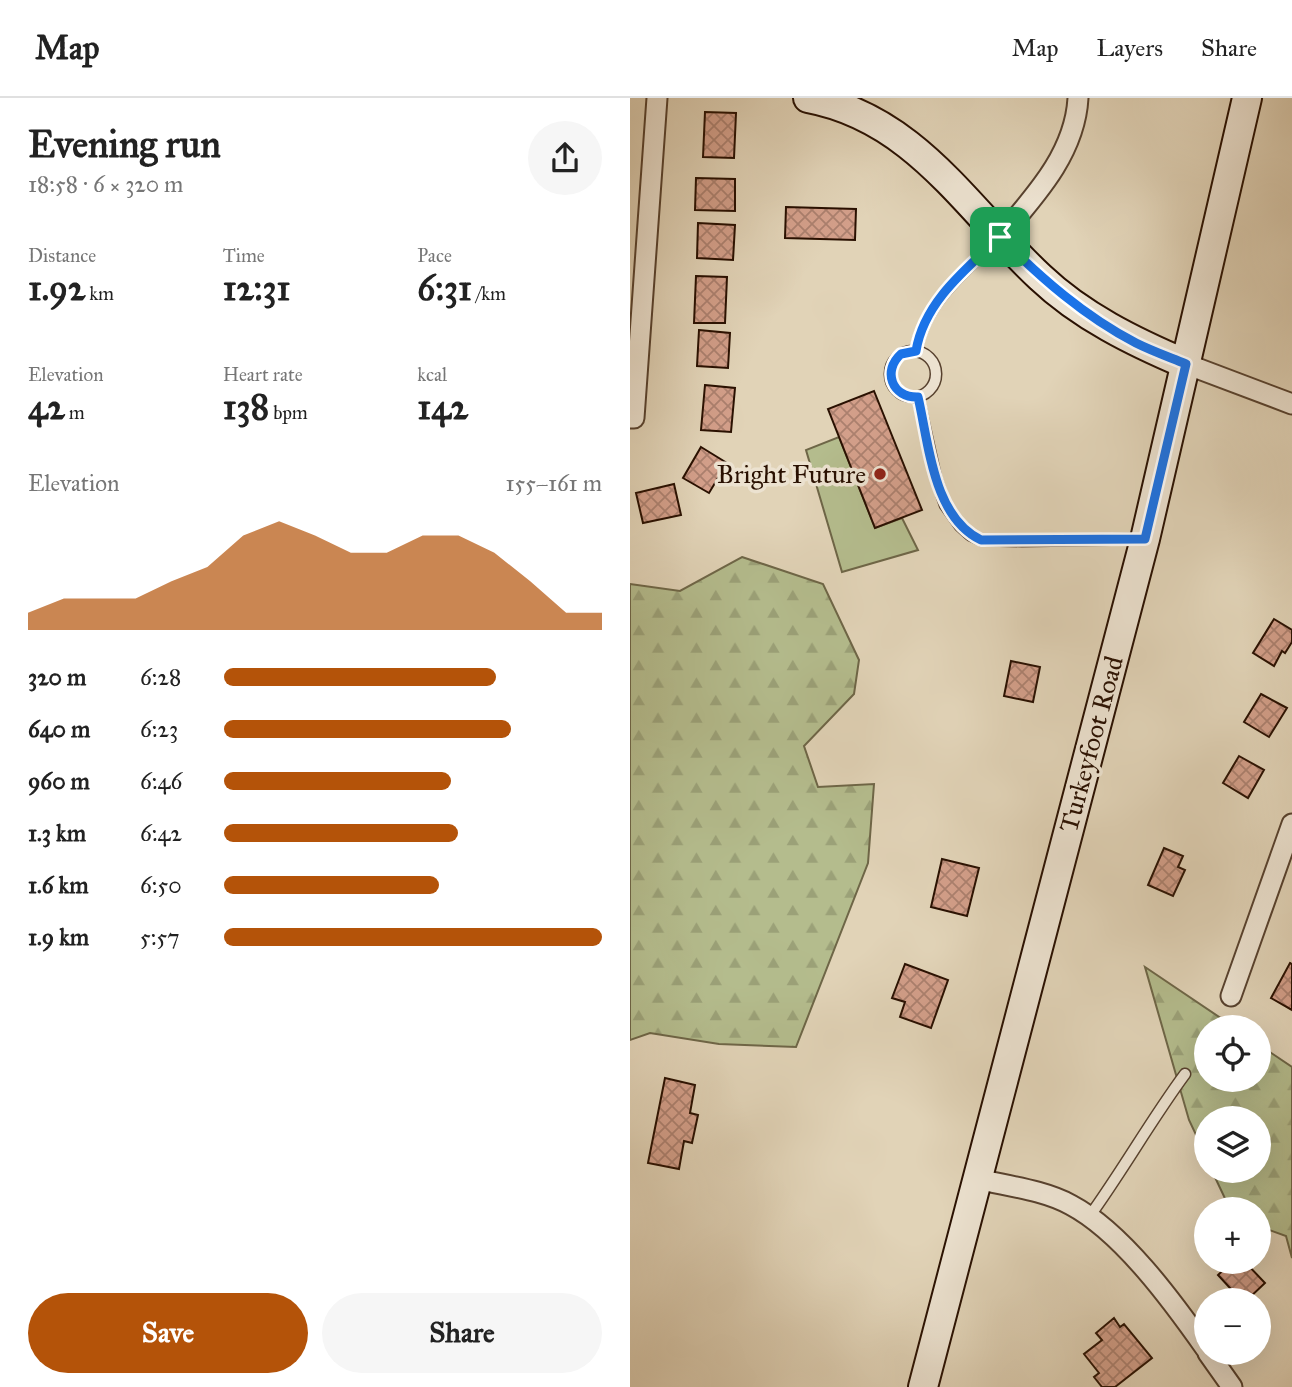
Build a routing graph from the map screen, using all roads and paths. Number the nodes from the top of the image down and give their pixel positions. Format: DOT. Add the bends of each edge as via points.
graph roads {
  1 [pos="657,98"];
  2 [pos="808,98"];
  3 [pos="1078,98"];
  4 [pos="1247,98"];
  5 [pos="1000,237"];
  6 [pos="916,351"];
  7 [pos="1186,364"];
  8 [pos="918,397"];
  9 [pos="1292,404"];
  10 [pos="630,418"];
  11 [pos="1145,539"];
  12 [pos="1292,824"];
  13 [pos="1231,996"];
  14 [pos="1185,1074"];
  15 [pos="978,1180"];
  16 [pos="1089,1218"];
  17 [pos="1194,1332"];
  18 [pos="1217,1365"];
  19 [pos="923,1387"];
  20 [pos="1232,1387"];
  1 -- 10 [label="street" via="634,418"];
  2 -- 5 [label="main road" via="856,112 912,146"];
  3 -- 5 [label="street" via="1061,160"];
  4 -- 7 [label="main road, Turkeyfoot Road"];
  5 -- 6 [label="lane" via="952,283 926,319"];
  5 -- 7 [label="main road" via="1066,299 1135,343"];
  6 -- 8 [label="lane" via="934,363 937,377 931,390"];
  6 -- 8 [label="lane" via="901,354 890,375 896,390"];
  7 -- 9 [label="street"];
  7 -- 11 [label="main road, Turkeyfoot Road"];
  8 -- 11 [label="lane" via="946,505 970,535 981,540 1022,541"];
  11 -- 15 [label="main road, Turkeyfoot Road"];
  12 -- 13 [label="street"];
  14 -- 16 [label="lane"];
  15 -- 16 [label="street" via="1070,1204"];
  15 -- 19 [label="main road, Turkeyfoot Road"];
  16 -- 17 [label="street" via="1123,1246"];
  18 -- 20 [label="street"];
}
